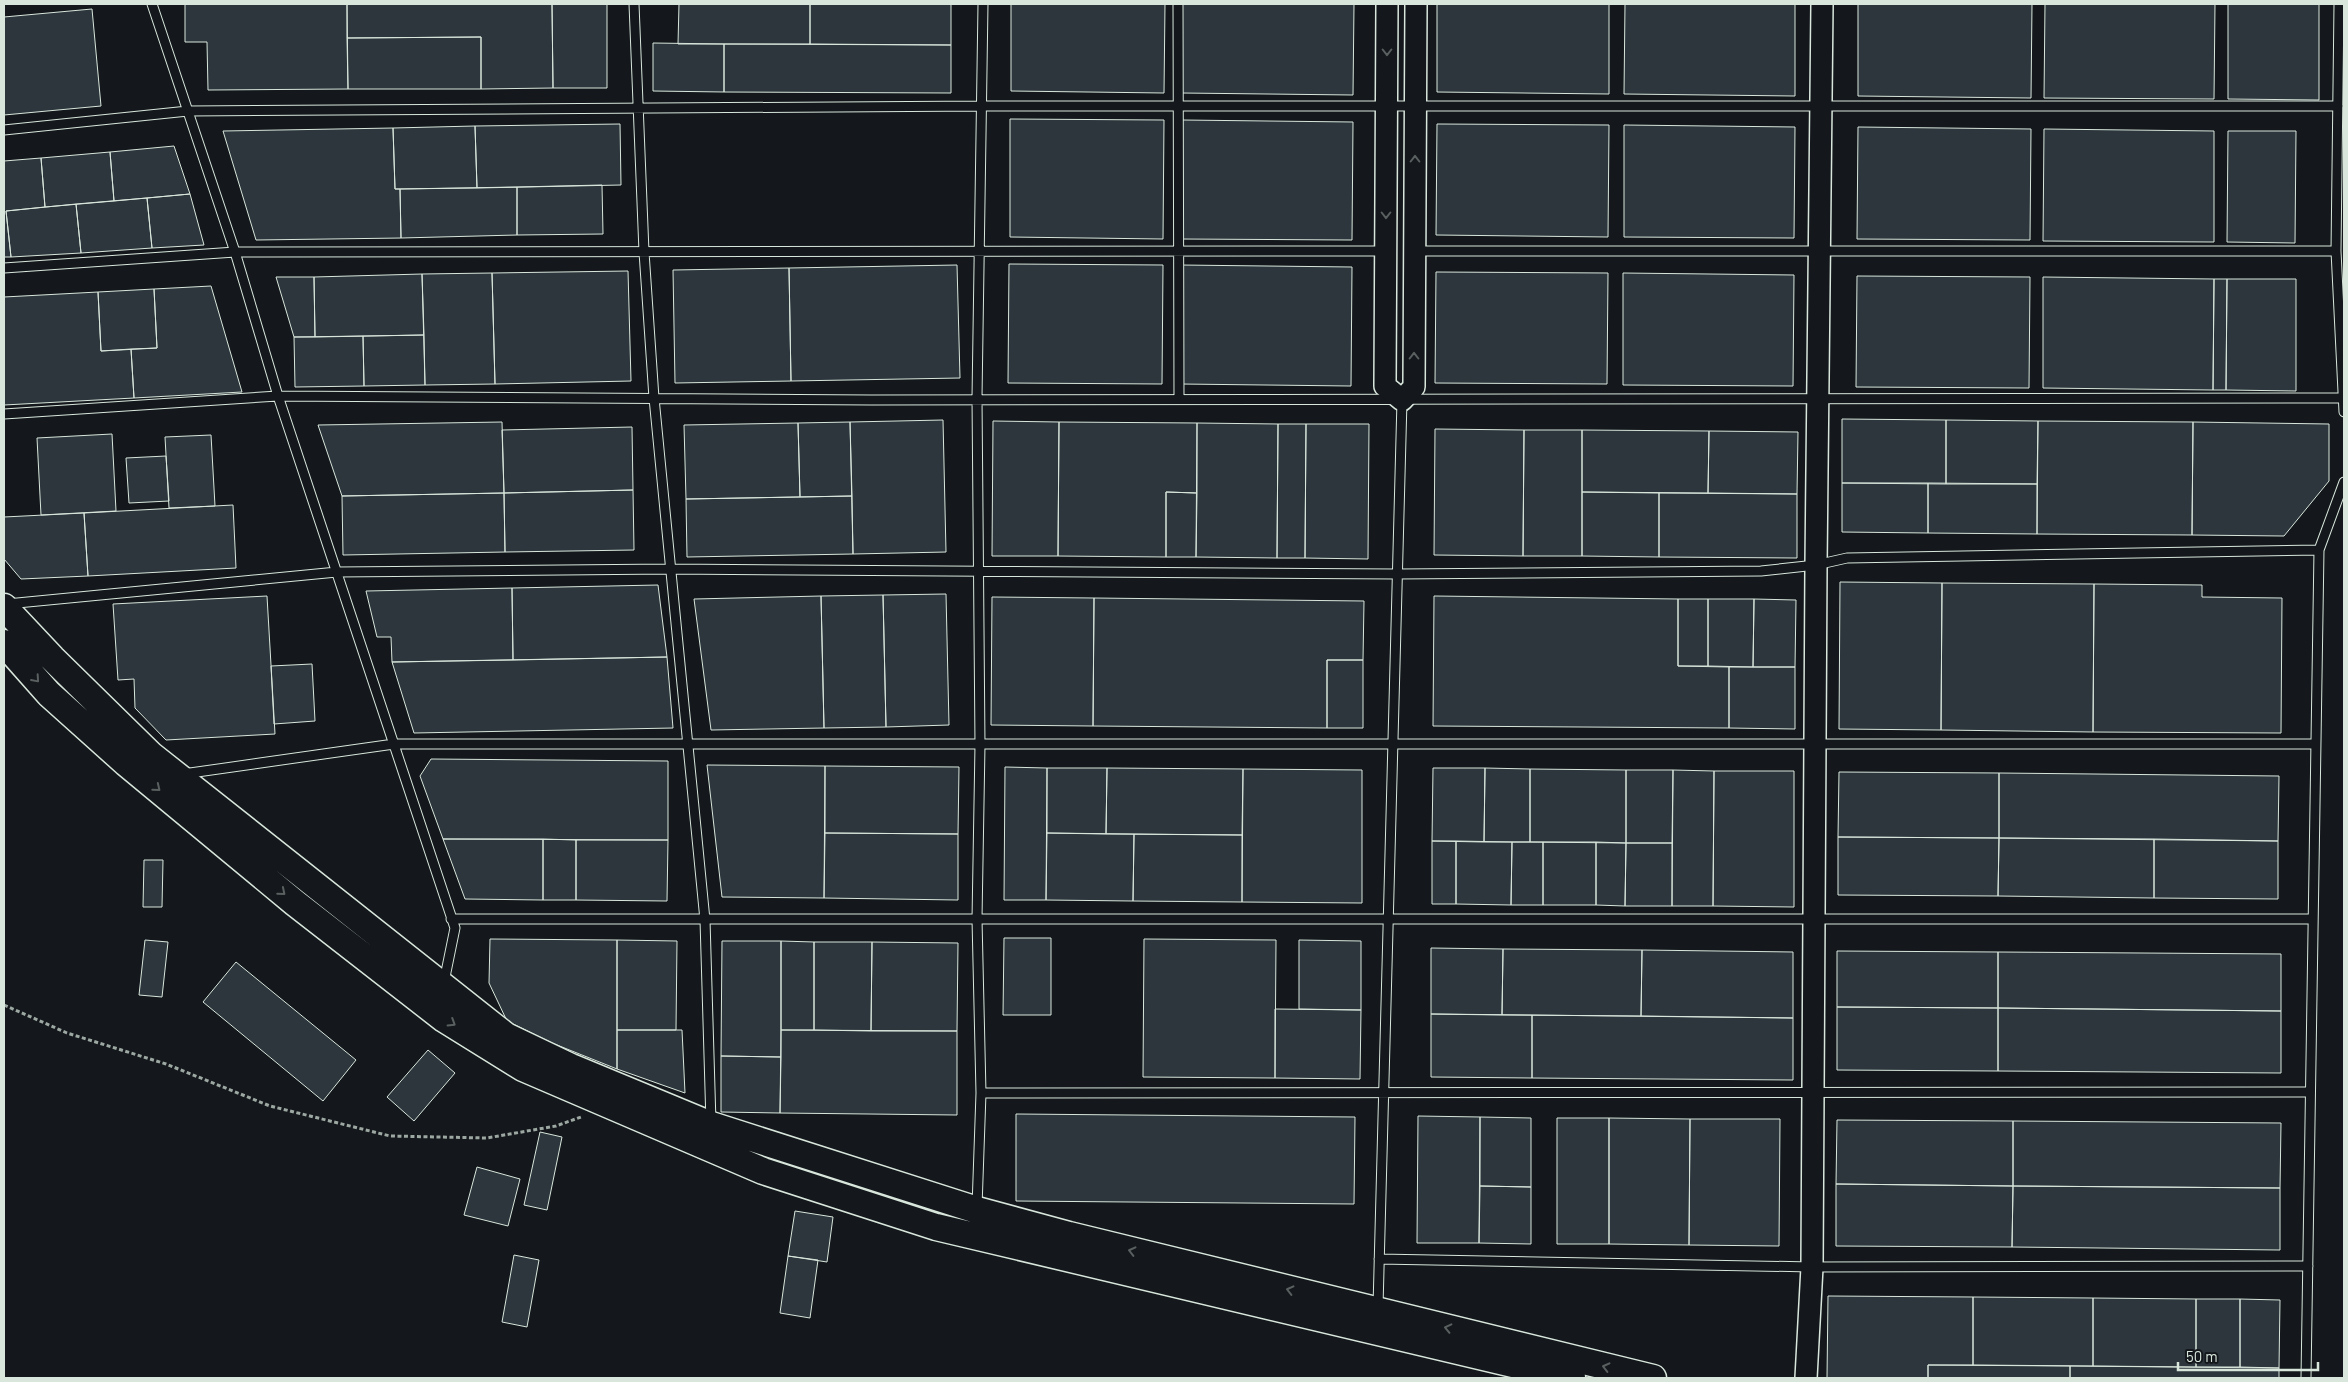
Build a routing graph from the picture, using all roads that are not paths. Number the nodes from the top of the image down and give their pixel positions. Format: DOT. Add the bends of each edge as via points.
graph roads {
  1 [pos="152,4"];
  2 [pos="634,4"];
  3 [pos="983,4"];
  4 [pos="1178,4"];
  5 [pos="1387,4"];
  6 [pos="1416,4"];
  7 [pos="1822,4"];
  8 [pos="2339,4"];
  9 [pos="982,106"];
  10 [pos="1386,106"];
  11 [pos="1415,106"];
  12 [pos="1822,106"];
  13 [pos="2338,106"];
  14 [pos="1179,107"];
  15 [pos="638,110"];
  16 [pos="188,111"];
  17 [pos="4,130"];
  18 [pos="1178,251"];
  19 [pos="1386,251"];
  20 [pos="1414,251"];
  21 [pos="1820,251"];
  22 [pos="2336,251"];
  23 [pos="235,252"];
  24 [pos="644,252"];
  25 [pos="979,252"];
  26 [pos="4,268"];
  27 [pos="278,396"];
  28 [pos="654,398"];
  29 [pos="978,398"];
  30 [pos="1179,398"];
  31 [pos="1819,398"];
  32 [pos="2343,398"];
  33 [pos="1402,400"];
  34 [pos="2344,412"];
  35 [pos="4,414"];
  36 [pos="2344,482"];
  37 [pos="2319,550"];
  38 [pos="1816,565"];
  39 [pos="669,569"];
  40 [pos="980,570"];
  41 [pos="337,572"];
  42 [pos="1397,574"];
  43 [pos="4,606"];
  44 [pos="4,643"];
  45 [pos="394,744"];
  46 [pos="1393,744"];
  47 [pos="1816,744"];
  48 [pos="2315,744"];
  49 [pos="688,745"];
  50 [pos="980,745"];
  51 [pos="177,774"];
  52 [pos="452,919"];
  53 [pos="1388,919"];
  54 [pos="1815,919"];
  55 [pos="2313,919"];
  56 [pos="705,920"];
  57 [pos="977,920"];
  58 [pos="436,997"];
  59 [pos="2310,1092"];
  60 [pos="981,1093"];
  61 [pos="1383,1093"];
  62 [pos="1814,1093"];
  63 [pos="711,1125"];
  64 [pos="977,1210"];
  65 [pos="1379,1259"];
  66 [pos="2308,1266"];
  67 [pos="1812,1267"];
  68 [pos="1378,1312"];
  69 [pos="1572,1378"];
  70 [pos="1653,1378"];
  71 [pos="1806,1378"];
  72 [pos="2306,1378"];
  1 -- 16 [label="lane"];
  2 -- 15 [label="lane"];
  3 -- 9 [label="lane"];
  4 -- 14 [label="lane"];
  5 -- 10 [label="street, one-way"];
  6 -- 11 [label="street"];
  7 -- 12 [label="street"];
  8 -- 13 [label="lane"];
  9 -- 14 [label="lane"];
  9 -- 15 [label="lane"];
  9 -- 25 [label="lane"];
  10 -- 11 [label="lane"];
  10 -- 14 [label="lane"];
  10 -- 19 [label="street, one-way"];
  11 -- 12 [label="lane"];
  20 -- 11 [label="street, one-way"];
  12 -- 13 [label="lane"];
  12 -- 21 [label="street"];
  13 -- 22 [label="lane"];
  14 -- 18 [label="lane"];
  15 -- 16 [label="lane"];
  15 -- 24 [label="lane"];
  16 -- 17 [label="lane"];
  16 -- 23 [label="lane"];
  18 -- 19 [label="lane"];
  18 -- 25 [label="lane"];
  18 -- 30 [label="lane"];
  19 -- 33 [label="street" via="1385,386"];
  20 -- 21 [label="lane"];
  33 -- 20 [label="street, one-way" via="1414,387"];
  21 -- 22 [label="lane"];
  21 -- 31 [label="street"];
  22 -- 32 [label="lane"];
  23 -- 24 [label="lane"];
  23 -- 26 [label="lane"];
  23 -- 27 [label="lane"];
  24 -- 25 [label="lane"];
  24 -- 28 [label="lane"];
  25 -- 29 [label="lane"];
  27 -- 28 [label="lane"];
  27 -- 35 [label="lane"];
  27 -- 41 [label="lane"];
  28 -- 29 [label="lane"];
  28 -- 39 [label="lane"];
  29 -- 30 [label="lane"];
  29 -- 40 [label="lane"];
  30 -- 33 [label="lane"];
  31 -- 32 [label="lane"];
  31 -- 33 [label="lane"];
  31 -- 38 [label="street"];
  32 -- 34 [label="lane"];
  33 -- 42 [label="lane"];
  36 -- 37 [label="lane"];
  37 -- 38 [label="lane" via="1847,558"];
  37 -- 48 [label="lane"];
  38 -- 42 [label="lane" via="1761,571"];
  38 -- 47 [label="street"];
  39 -- 40 [label="lane"];
  39 -- 41 [label="lane"];
  39 -- 49 [label="lane"];
  40 -- 42 [label="lane"];
  40 -- 50 [label="lane"];
  41 -- 43 [label="lane"];
  41 -- 45 [label="lane"];
  42 -- 46 [label="lane"];
  43 -- 51 [label="main road" via="151,755"];
  44 -- 58 [label="main road, one-way" via="49,694 126,763 295,903"];
  45 -- 49 [label="lane"];
  45 -- 51 [label="lane"];
  45 -- 52 [label="lane"];
  46 -- 47 [label="lane"];
  46 -- 50 [label="lane"];
  46 -- 53 [label="lane"];
  47 -- 48 [label="lane"];
  47 -- 54 [label="street"];
  48 -- 55 [label="lane"];
  49 -- 50 [label="lane"];
  49 -- 56 [label="lane"];
  50 -- 57 [label="lane"];
  51 -- 58 [label="main road"];
  52 -- 56 [label="lane"];
  52 -- 58 [label="lane" via="455,928"];
  53 -- 54 [label="lane"];
  53 -- 57 [label="lane"];
  53 -- 61 [label="lane"];
  54 -- 55 [label="lane"];
  54 -- 62 [label="street"];
  55 -- 59 [label="lane"];
  56 -- 57 [label="lane"];
  56 -- 63 [label="lane"];
  57 -- 60 [label="lane"];
  58 -- 63 [label="main road" via="571,1068"];
  58 -- 69 [label="main road, one-way" via="524,1068 763,1171 936,1227"];
  59 -- 62 [label="lane"];
  59 -- 66 [label="lane"];
  60 -- 61 [label="lane"];
  60 -- 64 [label="lane"];
  61 -- 62 [label="lane"];
  61 -- 65 [label="lane"];
  62 -- 67 [label="street"];
  63 -- 64 [label="main road"];
  68 -- 64 [label="main road, one-way"];
  65 -- 67 [label="lane"];
  65 -- 68 [label="lane"];
  66 -- 67 [label="lane"];
  66 -- 72 [label="lane"];
  67 -- 71 [label="street"];
  70 -- 68 [label="main road, one-way"];
}
